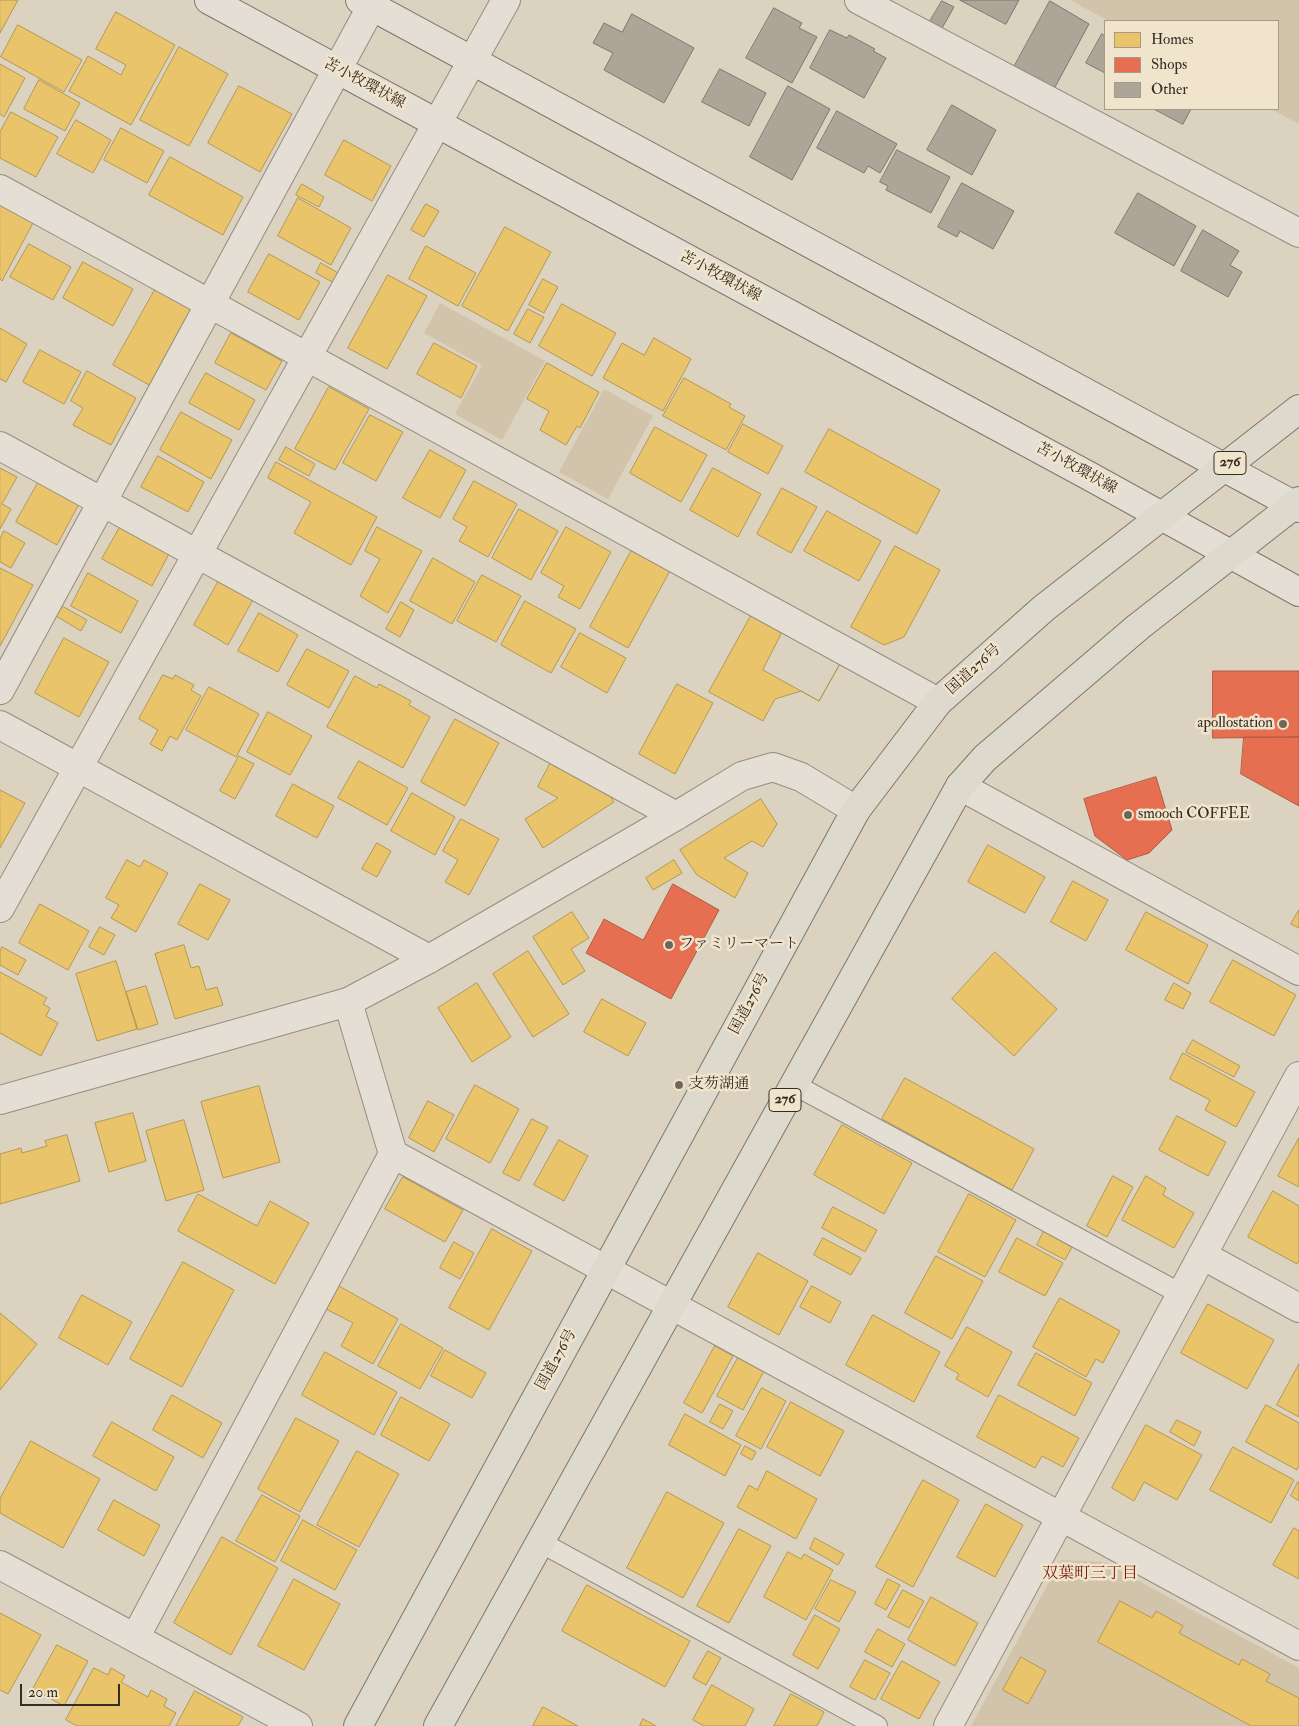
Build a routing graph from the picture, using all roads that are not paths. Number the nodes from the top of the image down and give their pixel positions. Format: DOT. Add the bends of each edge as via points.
graph roads {
  1 [pos="209,0"];
  2 [pos="506,0"];
  3 [pos="858,0"];
  4 [pos="369,2"];
  5 [pos="472,60"];
  6 [pos="337,70"];
  7 [pos="437,123"];
  8 [pos="0,189"];
  9 [pos="1299,233"];
  10 [pos="210,304"];
  11 [pos="307,357"];
  12 [pos="1299,410"];
  13 [pos="0,446"];
  14 [pos="1224,467"];
  15 [pos="102,502"];
  16 [pos="1297,505"];
  17 [pos="1162,516"];
  18 [pos="197,554"];
  19 [pos="1230,555"];
  20 [pos="1299,592"];
  21 [pos="0,690"];
  22 [pos="938,702"];
  23 [pos="0,725"];
  24 [pos="78,768"];
  25 [pos="960,786"];
  26 [pos="856,810"];
  27 [pos="676,816"];
  28 [pos="0,908"];
  29 [pos="429,959"];
  30 [pos="1299,971"];
  31 [pos="348,1002"];
  32 [pos="1299,1076"];
  33 [pos="793,1084"];
  34 [pos="6,1095"];
  35 [pos="393,1154"];
  36 [pos="1202,1255"];
  37 [pos="607,1270"];
  38 [pos="1181,1294"];
  39 [pos="671,1304"];
  40 [pos="1299,1308"];
  41 [pos="1061,1516"];
  42 [pos="540,1542"];
  43 [pos="0,1565"];
  44 [pos="135,1638"];
  45 [pos="1299,1646"];
  46 [pos="298,1726"];
  47 [pos="358,1726"];
  48 [pos="438,1726"];
  49 [pos="877,1726"];
  50 [pos="948,1726"];
  1 -- 6 [label="street, 苫小牧環状線"];
  2 -- 5 [label="street"];
  3 -- 9 [label="street"];
  4 -- 5 [label="street"];
  4 -- 6 [label="street"];
  5 -- 7 [label="street"];
  5 -- 14 [label="street"];
  6 -- 7 [label="street, 苫小牧環状線"];
  6 -- 10 [label="street"];
  7 -- 11 [label="street"];
  7 -- 17 [label="street, 苫小牧環状線"];
  8 -- 10 [label="street"];
  10 -- 11 [label="street"];
  10 -- 15 [label="street"];
  11 -- 18 [label="street"];
  11 -- 22 [label="street"];
  12 -- 14 [label="highway, 国道276号 / 276"];
  13 -- 15 [label="street"];
  14 -- 16 [label="street"];
  14 -- 17 [label="highway, 国道276号 / 276"];
  15 -- 18 [label="street"];
  15 -- 21 [label="street"];
  16 -- 19 [label="highway, 276"];
  17 -- 19 [label="street, 苫小牧環状線"];
  17 -- 22 [label="highway, 国道276号 / 276" via="1044,608"];
  18 -- 24 [label="street"];
  18 -- 27 [label="street"];
  19 -- 20 [label="street, 苫小牧環状線"];
  19 -- 25 [label="highway, 276" via="1131,633 986,758"];
  22 -- 26 [label="highway, 国道276号 / 276"];
  23 -- 24 [label="street"];
  24 -- 28 [label="street"];
  24 -- 29 [label="street"];
  25 -- 30 [label="street"];
  25 -- 33 [label="highway, 276"];
  26 -- 27 [label="street" via="801,777 773,767 742,776"];
  26 -- 37 [label="highway, 国道276号 / 276"];
  27 -- 29 [label="street"];
  29 -- 31 [label="street"];
  31 -- 34 [label="street"];
  31 -- 35 [label="street"];
  32 -- 36 [label="street"];
  33 -- 38 [label="lane"];
  33 -- 39 [label="highway, 276"];
  35 -- 37 [label="street"];
  35 -- 44 [label="street"];
  36 -- 38 [label="street"];
  36 -- 40 [label="street"];
  37 -- 39 [label="street"];
  37 -- 47 [label="highway, 国道276号 / 276"];
  38 -- 41 [label="street"];
  39 -- 41 [label="street"];
  39 -- 42 [label="highway, 276"];
  41 -- 45 [label="street"];
  41 -- 50 [label="street"];
  42 -- 48 [label="highway, 276"];
  42 -- 49 [label="lane"];
  43 -- 44 [label="street"];
  44 -- 46 [label="street"];
}
